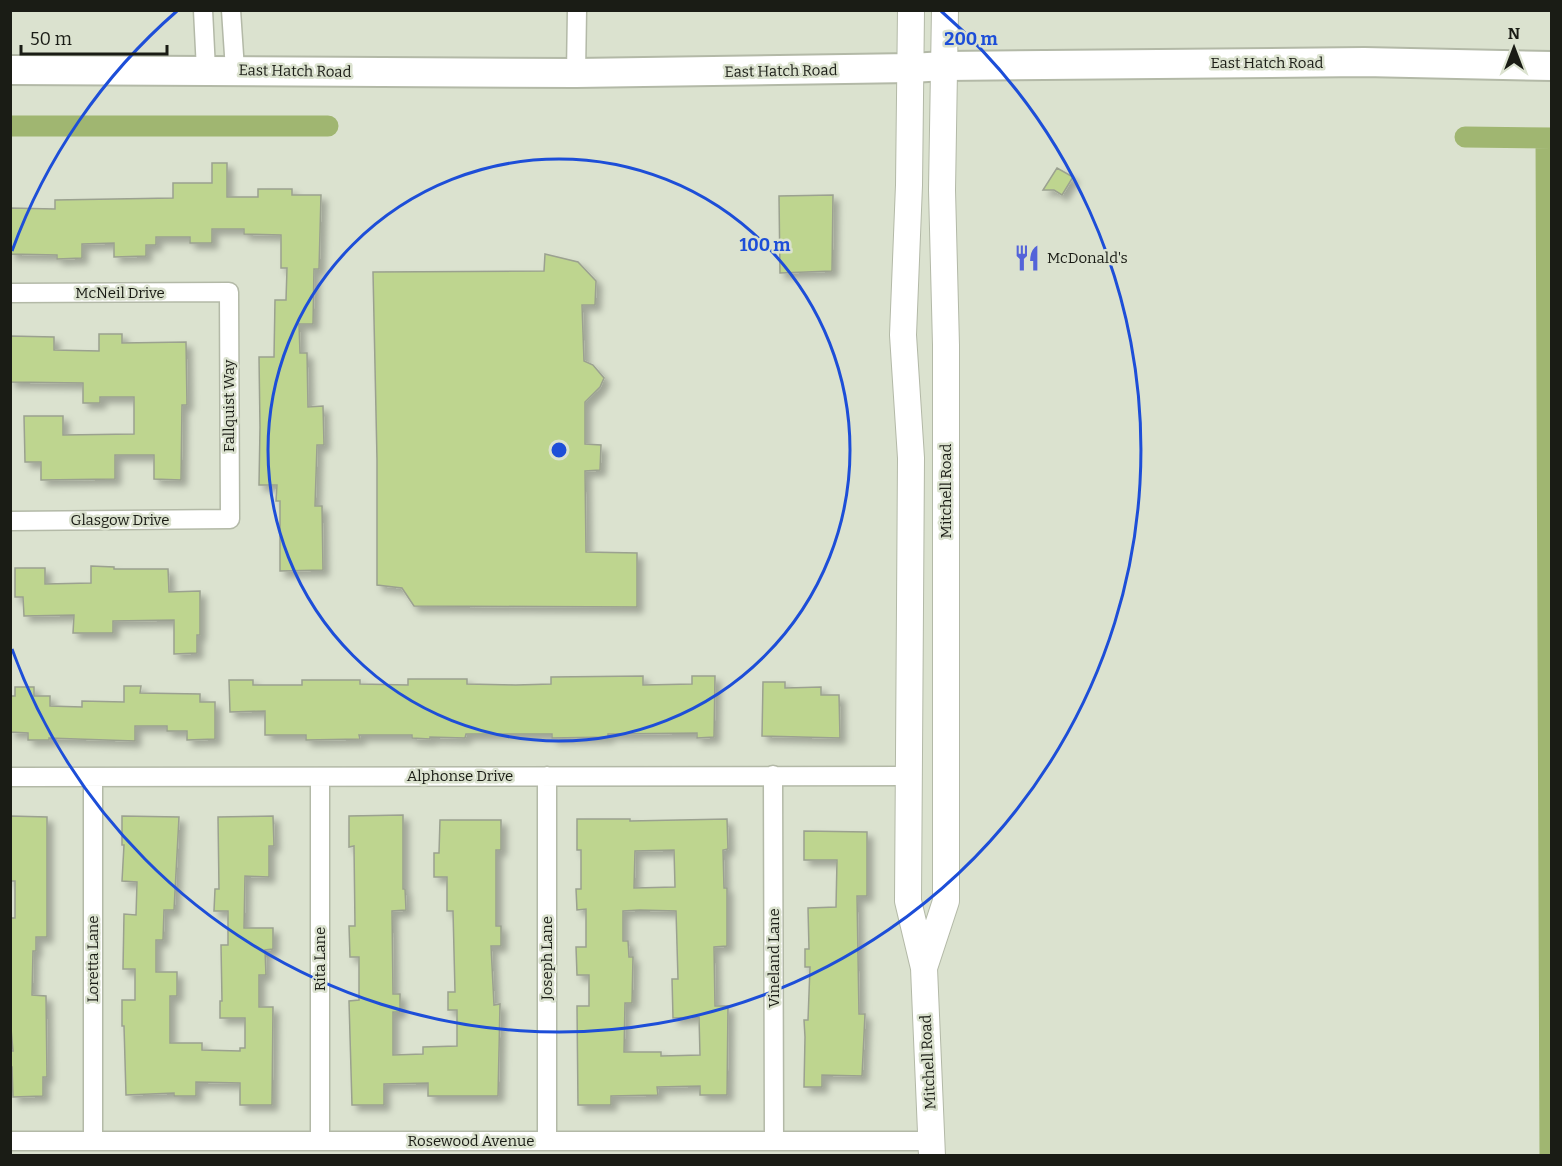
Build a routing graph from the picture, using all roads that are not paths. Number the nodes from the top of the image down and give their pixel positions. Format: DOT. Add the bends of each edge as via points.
graph roads {
  1 [pos="203,10"];
  2 [pos="231,10"];
  3 [pos="577,10"];
  4 [pos="910,10"];
  5 [pos="945,10"];
  6 [pos="945,66"];
  7 [pos="1551,66"];
  8 [pos="910,68"];
  9 [pos="10,70"];
  10 [pos="206,70"];
  11 [pos="235,70"];
  12 [pos="576,73"];
  13 [pos="229,292"];
  14 [pos="10,293"];
  15 [pos="230,519"];
  16 [pos="10,521"];
  17 [pos="773,775"];
  18 [pos="547,776"];
  19 [pos="10,777"];
  20 [pos="93,777"];
  21 [pos="320,777"];
  22 [pos="909,777"];
  23 [pos="924,968"];
  24 [pos="93,1141"];
  25 [pos="320,1141"];
  26 [pos="547,1141"];
  27 [pos="774,1141"];
  28 [pos="10,1142"];
  29 [pos="932,1148"];
  1 -- 10 [label="street"];
  2 -- 11 [label="street"];
  3 -- 12 [label="street"];
  4 -- 8 [label="main road, Mitchell Road"];
  5 -- 6 [label="main road, Mitchell Road"];
  6 -- 7 [label="main road, East Hatch Road" via="1364,62"];
  6 -- 8 [label="main road, East Hatch Road"];
  6 -- 23 [label="main road, Mitchell Road" via="942,190 946,345 946,901"];
  8 -- 12 [label="main road, East Hatch Road"];
  8 -- 22 [label="main road, Mitchell Road" via="903,335 911,458"];
  9 -- 10 [label="main road, East Hatch Road"];
  10 -- 11 [label="main road, East Hatch Road"];
  11 -- 12 [label="main road, East Hatch Road"];
  13 -- 14 [label="street, McNeil Drive"];
  13 -- 15 [label="street, Fallquist Way"];
  15 -- 16 [label="street, Glasgow Drive"];
  17 -- 18 [label="street, Alphonse Drive"];
  17 -- 22 [label="street, Alphonse Drive"];
  17 -- 27 [label="street, Vineland Lane"];
  18 -- 21 [label="street, Alphonse Drive"];
  18 -- 26 [label="street, Joseph Lane"];
  19 -- 20 [label="street, Alphonse Drive"];
  20 -- 21 [label="street, Alphonse Drive"];
  20 -- 24 [label="street, Loretta Lane"];
  21 -- 25 [label="street, Rita Lane"];
  22 -- 23 [label="main road, Mitchell Road" via="908,901"];
  23 -- 29 [label="main road, Mitchell Road"];
  24 -- 25 [label="street, Rosewood Avenue"];
  24 -- 28 [label="street, Rosewood Avenue"];
  25 -- 26 [label="street, Rosewood Avenue"];
  26 -- 27 [label="street, Rosewood Avenue"];
  27 -- 29 [label="street, Rosewood Avenue"];
}
